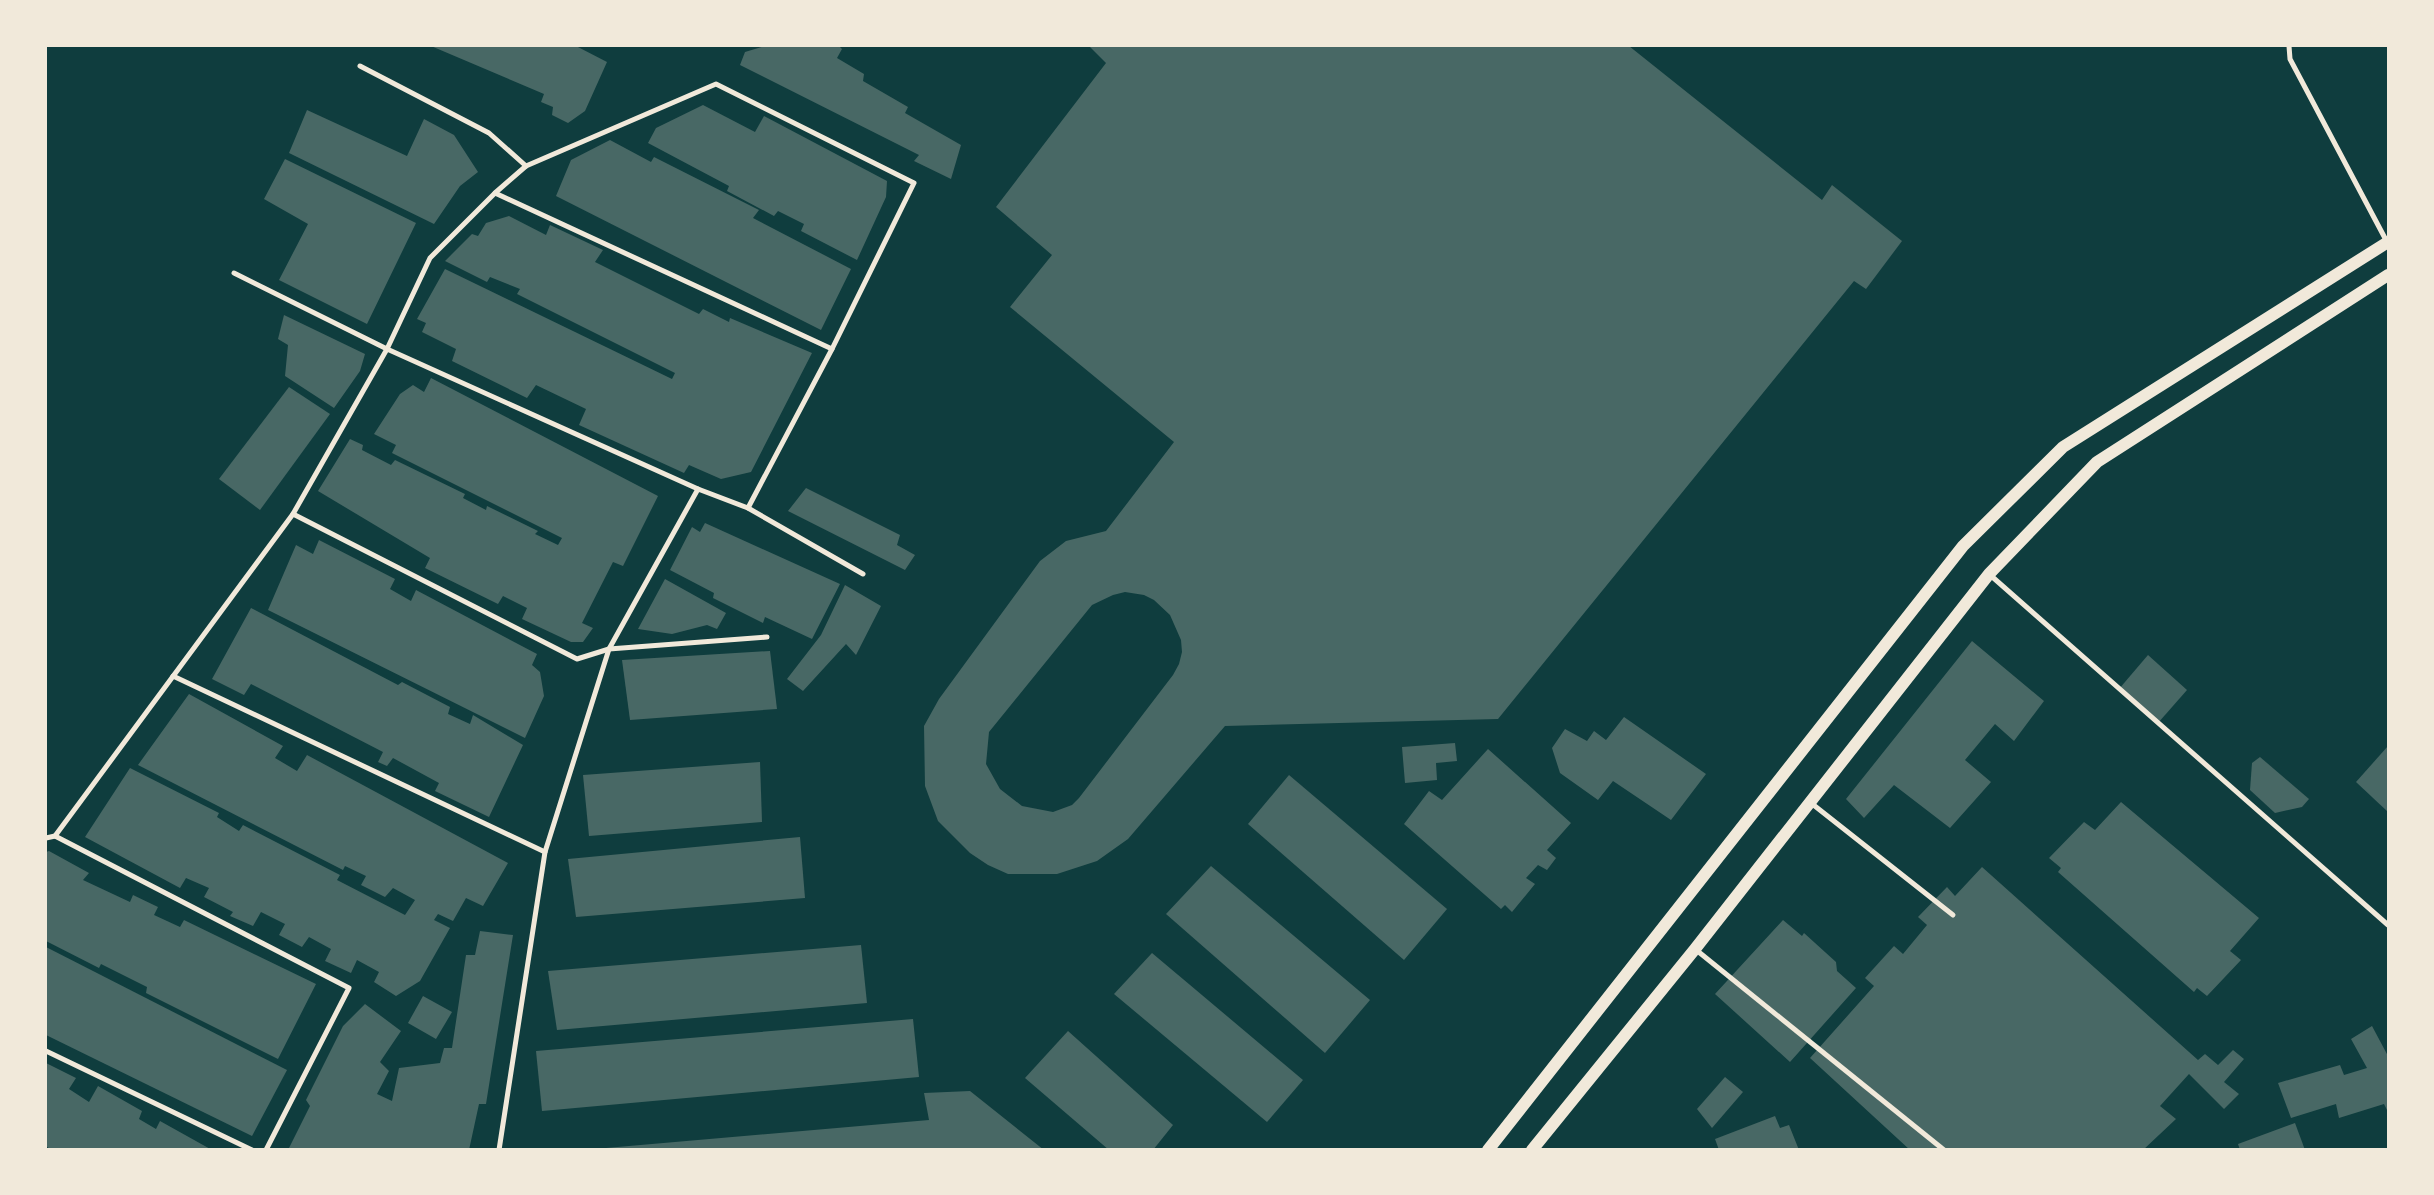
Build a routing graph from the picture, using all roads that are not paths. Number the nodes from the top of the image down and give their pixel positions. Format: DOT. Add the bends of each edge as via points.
graph roads {
  1 [pos="2289,46"];
  2 [pos="360,66"];
  3 [pos="526,166"];
  4 [pos="495,193"];
  5 [pos="2388,243"];
  6 [pos="234,273"];
  7 [pos="2389,275"];
  8 [pos="387,349"];
  9 [pos="832,349"];
  10 [pos="698,489"];
  11 [pos="748,509"];
  12 [pos="293,514"];
  13 [pos="863,574"];
  14 [pos="1989,574"];
  15 [pos="766,637"];
  16 [pos="609,649"];
  17 [pos="173,676"];
  18 [pos="1808,801"];
  19 [pos="55,836"];
  20 [pos="46,838"];
  21 [pos="545,852"];
  22 [pos="1952,915"];
  23 [pos="2389,925"];
  24 [pos="1695,948"];
  25 [pos="46,1051"];
  26 [pos="252,1150"];
  27 [pos="266,1150"];
  28 [pos="499,1150"];
  29 [pos="1488,1150"];
  30 [pos="1532,1150"];
  31 [pos="1944,1150"];
  1 -- 5 [label="lane" via="2290,59"];
  2 -- 3 [label="lane" via="489,133"];
  3 -- 4 [label="lane"];
  3 -- 9 [label="lane" via="716,84 914,183"];
  4 -- 8 [label="lane" via="429,258"];
  4 -- 9 [label="lane"];
  5 -- 29 [label="street" via="2063,447 1964,546"];
  6 -- 8 [label="lane"];
  7 -- 14 [label="street" via="2097,462"];
  8 -- 10 [label="lane"];
  8 -- 12 [label="lane"];
  9 -- 11 [label="lane"];
  10 -- 11 [label="lane"];
  10 -- 16 [label="lane"];
  11 -- 13 [label="lane"];
  12 -- 16 [label="lane" via="577,659"];
  12 -- 17 [label="lane"];
  14 -- 18 [label="street"];
  14 -- 23 [label="lane"];
  15 -- 16 [label="lane"];
  16 -- 21 [label="lane"];
  17 -- 19 [label="lane"];
  17 -- 21 [label="lane"];
  18 -- 22 [label="lane"];
  18 -- 24 [label="street"];
  19 -- 20 [label="lane"];
  19 -- 27 [label="lane" via="349,988"];
  21 -- 28 [label="lane"];
  24 -- 30 [label="street"];
  24 -- 31 [label="lane"];
  25 -- 26 [label="lane"];
}
